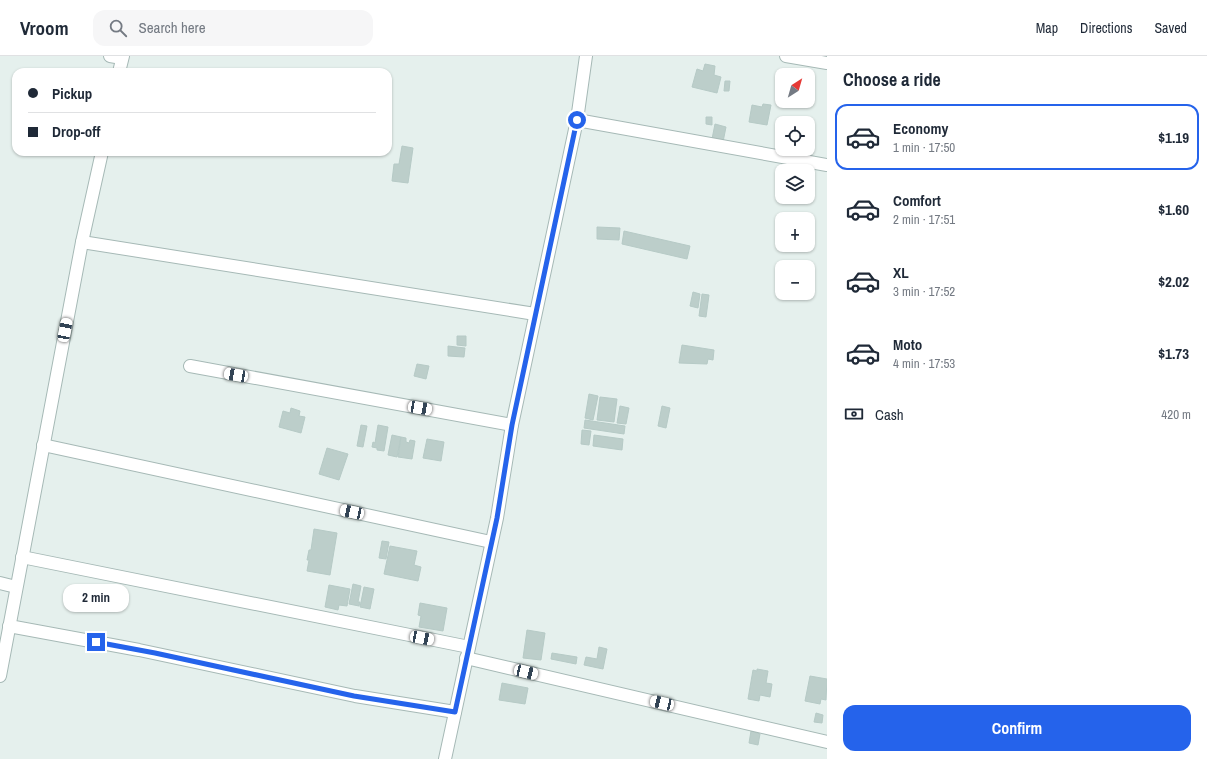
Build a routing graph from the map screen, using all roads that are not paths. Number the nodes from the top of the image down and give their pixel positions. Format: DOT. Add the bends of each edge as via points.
graph roads {
  1 [pos="110,56"];
  2 [pos="586,56"];
  3 [pos="786,56"];
  4 [pos="123,57"];
  5 [pos="827,63"];
  6 [pos="120,68"];
  7 [pos="577,120"];
  8 [pos="101,156"];
  9 [pos="827,164"];
  10 [pos="82,242"];
  11 [pos="535,314"];
  12 [pos="190,366"];
  13 [pos="512,425"];
  14 [pos="43,445"];
  15 [pos="491,542"];
  16 [pos="22,557"];
  17 [pos="0,583"];
  18 [pos="16,587"];
  19 [pos="9,626"];
  20 [pos="467,652"];
  21 [pos="0,676"];
  22 [pos="455,712"];
  23 [pos="827,742"];
  24 [pos="445,759"];
  1 -- 4 [label="street"];
  2 -- 7 [label="street"];
  3 -- 5 [label="street"];
  4 -- 6 [label="street"];
  7 -- 9 [label="street"];
  7 -- 11 [label="street"];
  8 -- 10 [label="street"];
  10 -- 11 [label="street"];
  10 -- 14 [label="street"];
  11 -- 13 [label="street"];
  12 -- 13 [label="street"];
  13 -- 15 [label="street"];
  14 -- 15 [label="street"];
  14 -- 16 [label="street"];
  15 -- 20 [label="street"];
  16 -- 18 [label="street"];
  16 -- 20 [label="street"];
  17 -- 18 [label="street"];
  18 -- 19 [label="street"];
  19 -- 21 [label="street"];
  19 -- 22 [label="street" via="139,650 354,696"];
  20 -- 22 [label="street"];
  20 -- 23 [label="street"];
  22 -- 24 [label="street"];
}
